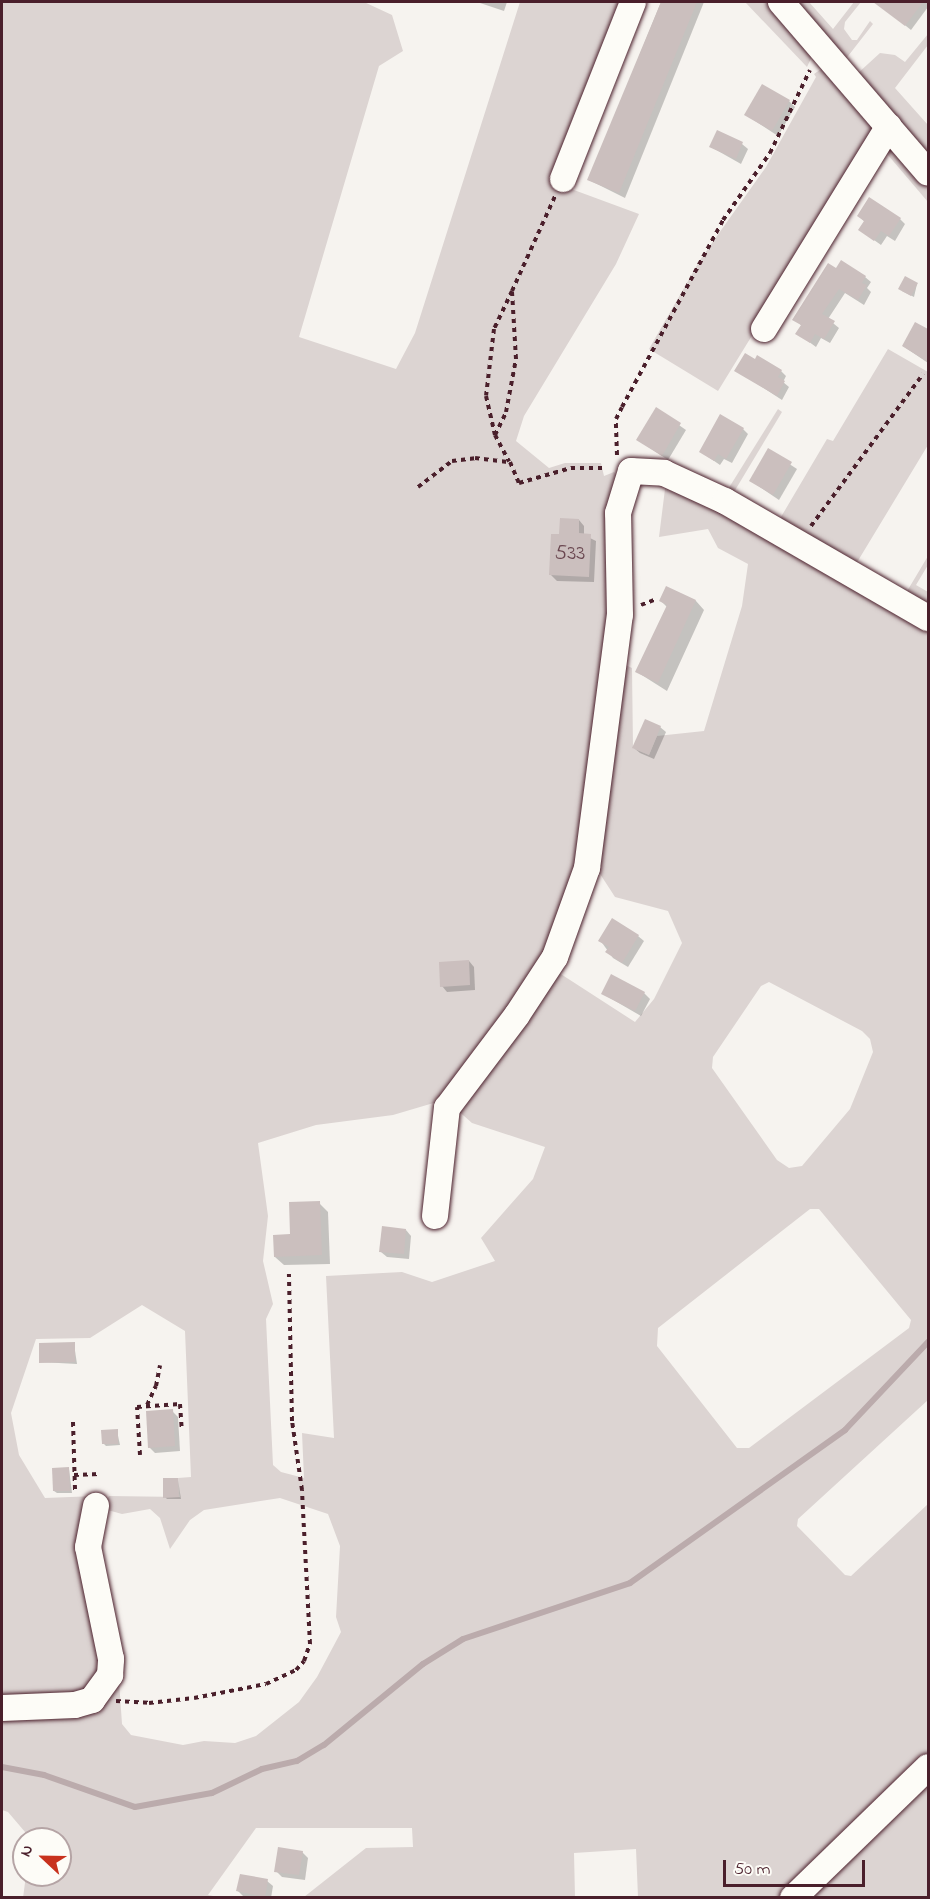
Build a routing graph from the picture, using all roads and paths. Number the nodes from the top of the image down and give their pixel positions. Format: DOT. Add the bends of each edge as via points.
graph roads {
  1 [pos="633,2"];
  2 [pos="781,2"];
  3 [pos="810,70"];
  4 [pos="889,126"];
  5 [pos="928,173"];
  6 [pos="563,179"];
  7 [pos="512,291"];
  8 [pos="764,329"];
  9 [pos="923,375"];
  10 [pos="495,435"];
  11 [pos="510,462"];
  12 [pos="618,467"];
  13 [pos="603,468"];
  14 [pos="418,487"];
  15 [pos="797,543"];
  16 [pos="928,618"];
  17 [pos="435,1216"];
  18 [pos="289,1274"];
  19 [pos="159,1365"];
  20 [pos="147,1406"];
  21 [pos="73,1422"];
  22 [pos="182,1431"];
  23 [pos="140,1455"];
  24 [pos="100,1474"];
  25 [pos="74,1475"];
  26 [pos="75,1490"];
  27 [pos="96,1506"];
  28 [pos="103,1689"];
  29 [pos="2,1708"];
  30 [pos="928,1767"];
  31 [pos="793,1898"];
  1 -- 6 [label="street"];
  2 -- 4 [label="street"];
  3 -- 12 [label="path" via="770,153 728,212 616,419"];
  4 -- 5 [label="street"];
  4 -- 8 [label="street"];
  6 -- 7 [label="path"];
  7 -- 10 [label="path" via="516,359 506,412"];
  7 -- 10 [label="path" via="494,329 486,396"];
  9 -- 15 [label="path"];
  10 -- 11 [label="path"];
  11 -- 13 [label="path" via="519,483 571,468"];
  11 -- 14 [label="path" via="476,458 452,461"];
  15 -- 16 [label="street"];
  15 -- 17 [label="street" via="691,484 664,474 631,471 618,513 620,615 587,868 555,957 447,1108"];
  18 -- 28 [label="path" via="292,1421 302,1490 310,1644 304,1661 296,1670 266,1683 194,1698 123,1703 111,1700"];
  19 -- 20 [label="path" via="156,1386"];
  20 -- 22 [label="path" via="180,1404"];
  20 -- 23 [label="path" via="137,1407"];
  21 -- 25 [label="path"];
  24 -- 25 [label="path"];
  25 -- 26 [label="path"];
  27 -- 28 [label="street" via="88,1547 111,1659"];
  28 -- 29 [label="street" via="92,1700 75,1705"];
  30 -- 31 [label="street"];
}
